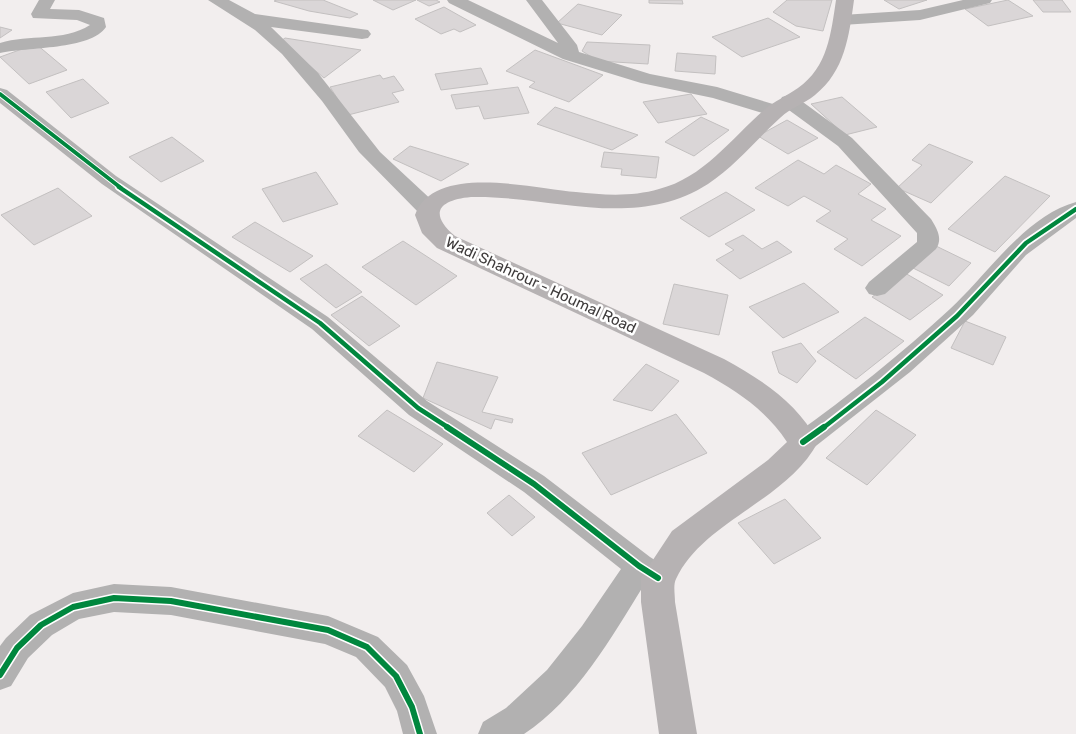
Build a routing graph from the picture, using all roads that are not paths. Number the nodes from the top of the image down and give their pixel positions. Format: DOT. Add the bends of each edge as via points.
graph roads {
  1 [pos="47,0"];
  2 [pos="216,0"];
  3 [pos="454,0"];
  4 [pos="534,0"];
  5 [pos="984,0"];
  6 [pos="844,10"];
  7 [pos="252,19"];
  8 [pos="362,34"];
  9 [pos="0,48"];
  10 [pos="569,54"];
  11 [pos="0,94"];
  12 [pos="782,106"];
  13 [pos="1076,209"];
  14 [pos="428,210"];
  15 [pos="876,288"];
  16 [pos="803,442"];
  17 [pos="649,572"];
  18 [pos="0,675"];
  19 [pos="420,734"];
  20 [pos="494,734"];
  21 [pos="678,734"];
  1 -- 9 [label="street" via="39,14 79,15 98,22 98,27 77,37 13,43"];
  2 -- 7 [label="street"];
  3 -- 10 [label="street"];
  4 -- 10 [label="street" via="571,49"];
  5 -- 6 [label="street" via="920,15"];
  6 -- 12 [label="main road" via="833,62 818,81"];
  7 -- 8 [label="street"];
  7 -- 14 [label="street" via="302,66 367,149"];
  10 -- 12 [label="street" via="647,79"];
  11 -- 17 [label="street" via="109,180 320,323 418,408 534,484"];
  12 -- 14 [label="main road" via="718,167 669,194 637,201 611,201 490,190 443,196"];
  12 -- 15 [label="street" via="845,142 928,233 928,244"];
  13 -- 16 [label="street" via="1039,233 1012,256 983,290 903,365"];
  14 -- 16 [label="main road, Wadi Shahrour - Houmal Road" via="430,228 446,242 714,366 750,386 771,401"];
  16 -- 17 [label="main road" via="779,469 683,541"];
  17 -- 20 [label="street" via="544,696"];
  17 -- 21 [label="main road" via="658,602"];
  18 -- 19 [label="street" via="17,648 40,625 73,607 114,598 171,601 328,630 367,647 396,676 412,707"];
}
